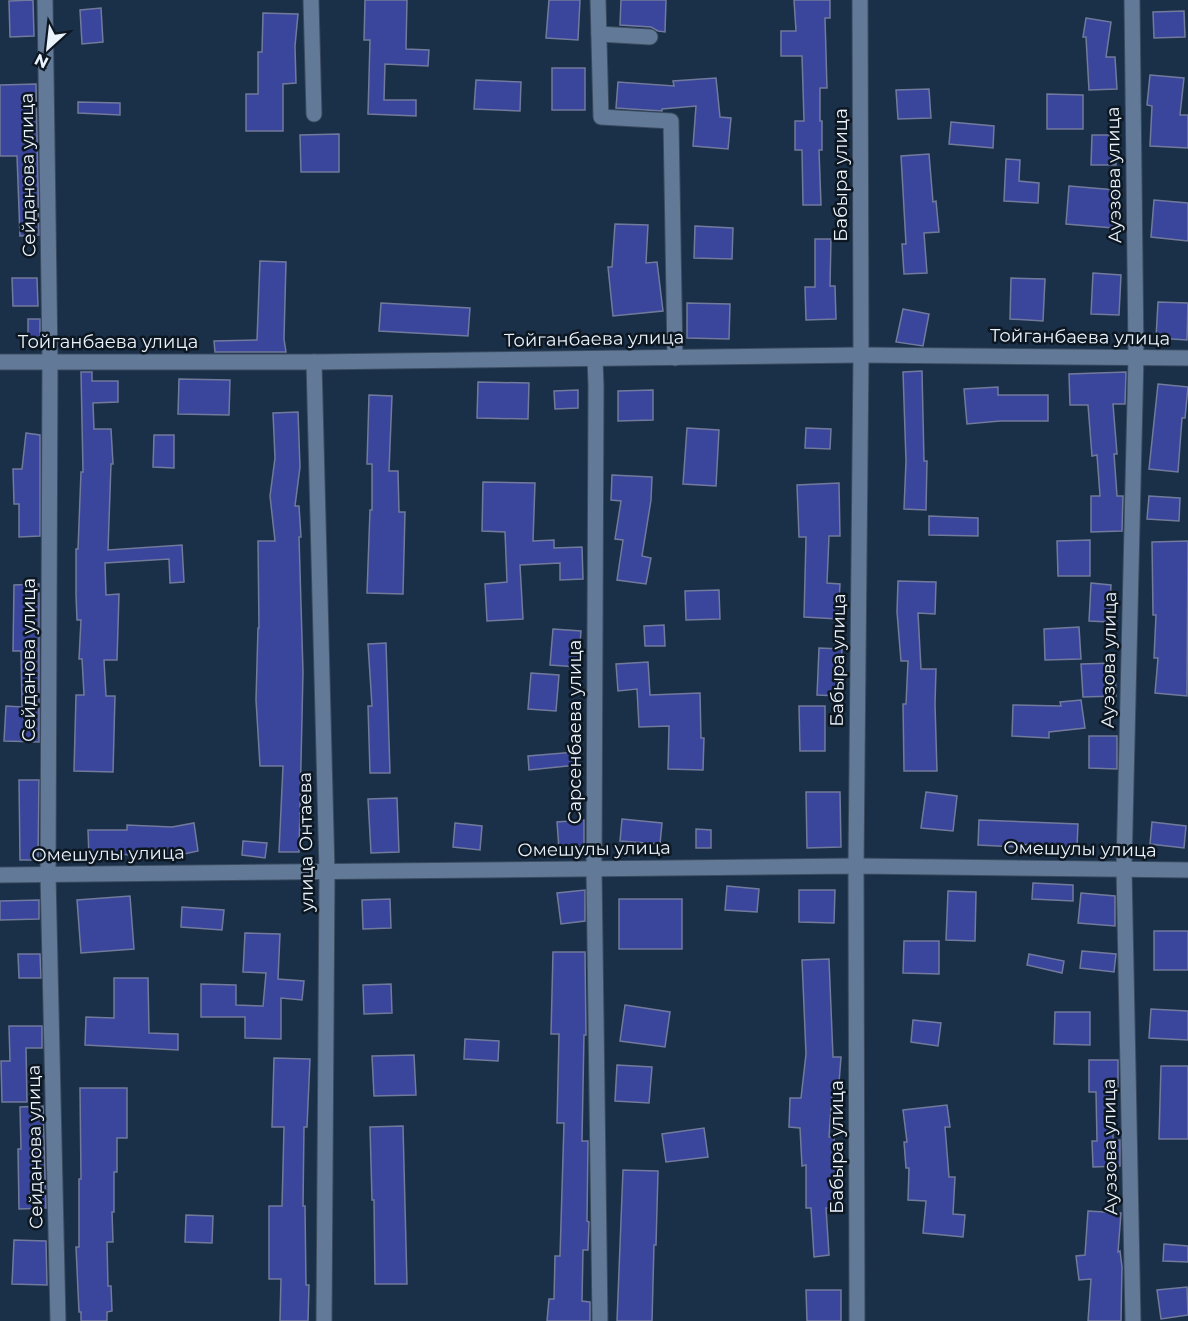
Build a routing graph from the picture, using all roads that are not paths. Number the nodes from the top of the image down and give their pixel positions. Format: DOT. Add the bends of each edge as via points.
graph roads {
  1 [pos="45,0"];
  2 [pos="311,0"];
  3 [pos="598,0"];
  4 [pos="860,0"];
  5 [pos="1132,0"];
  6 [pos="599,34"];
  7 [pos="650,37"];
  8 [pos="314,114"];
  9 [pos="861,355"];
  10 [pos="1136,356"];
  11 [pos="675,358"];
  12 [pos="1188,358"];
  13 [pos="595,359"];
  14 [pos="0,362"];
  15 [pos="50,362"];
  16 [pos="314,362"];
  17 [pos="856,866"];
  18 [pos="1124,868"];
  19 [pos="594,869"];
  20 [pos="1188,870"];
  21 [pos="327,872"];
  22 [pos="0,875"];
  23 [pos="48,875"];
  24 [pos="58,1321"];
  25 [pos="324,1321"];
  26 [pos="600,1321"];
  27 [pos="857,1321"];
  28 [pos="1133,1321"];
  1 -- 15 [label="street, Сейданова улица"];
  2 -- 8 [label="street"];
  3 -- 6 [label="street"];
  4 -- 9 [label="street, Бабыра улица"];
  5 -- 10 [label="street, Ауэзова улица"];
  6 -- 7 [label="street"];
  6 -- 11 [label="street" via="601,117 671,122"];
  9 -- 10 [label="street, Тойганбаева улица"];
  9 -- 11 [label="street, Тойганбаева улица"];
  9 -- 17 [label="street, Бабыра улица"];
  10 -- 12 [label="street, Тойганбаева улица"];
  10 -- 18 [label="street, Ауэзова улица"];
  11 -- 13 [label="street, Тойганбаева улица"];
  13 -- 16 [label="street, Тойганбаева улица"];
  13 -- 19 [label="street, Сарсенбаева улица"];
  14 -- 15 [label="street, Тойганбаева улица"];
  15 -- 16 [label="street, Тойганбаева улица"];
  15 -- 23 [label="street, Сейданова улица"];
  16 -- 21 [label="street, улица Онтаева"];
  17 -- 18 [label="street, Омешулы улица"];
  17 -- 19 [label="street, Омешулы улица"];
  17 -- 27 [label="street, Бабыра улица"];
  18 -- 20 [label="street, Омешулы улица"];
  18 -- 28 [label="street, Ауэзова улица"];
  19 -- 21 [label="street, Омешулы улица"];
  19 -- 26 [label="street, Сарсенбаева улица"];
  21 -- 23 [label="street, Омешулы улица"];
  21 -- 25 [label="street, улица Онтаева"];
  22 -- 23 [label="street, Омешулы улица"];
  23 -- 24 [label="street, Сейданова улица"];
}
